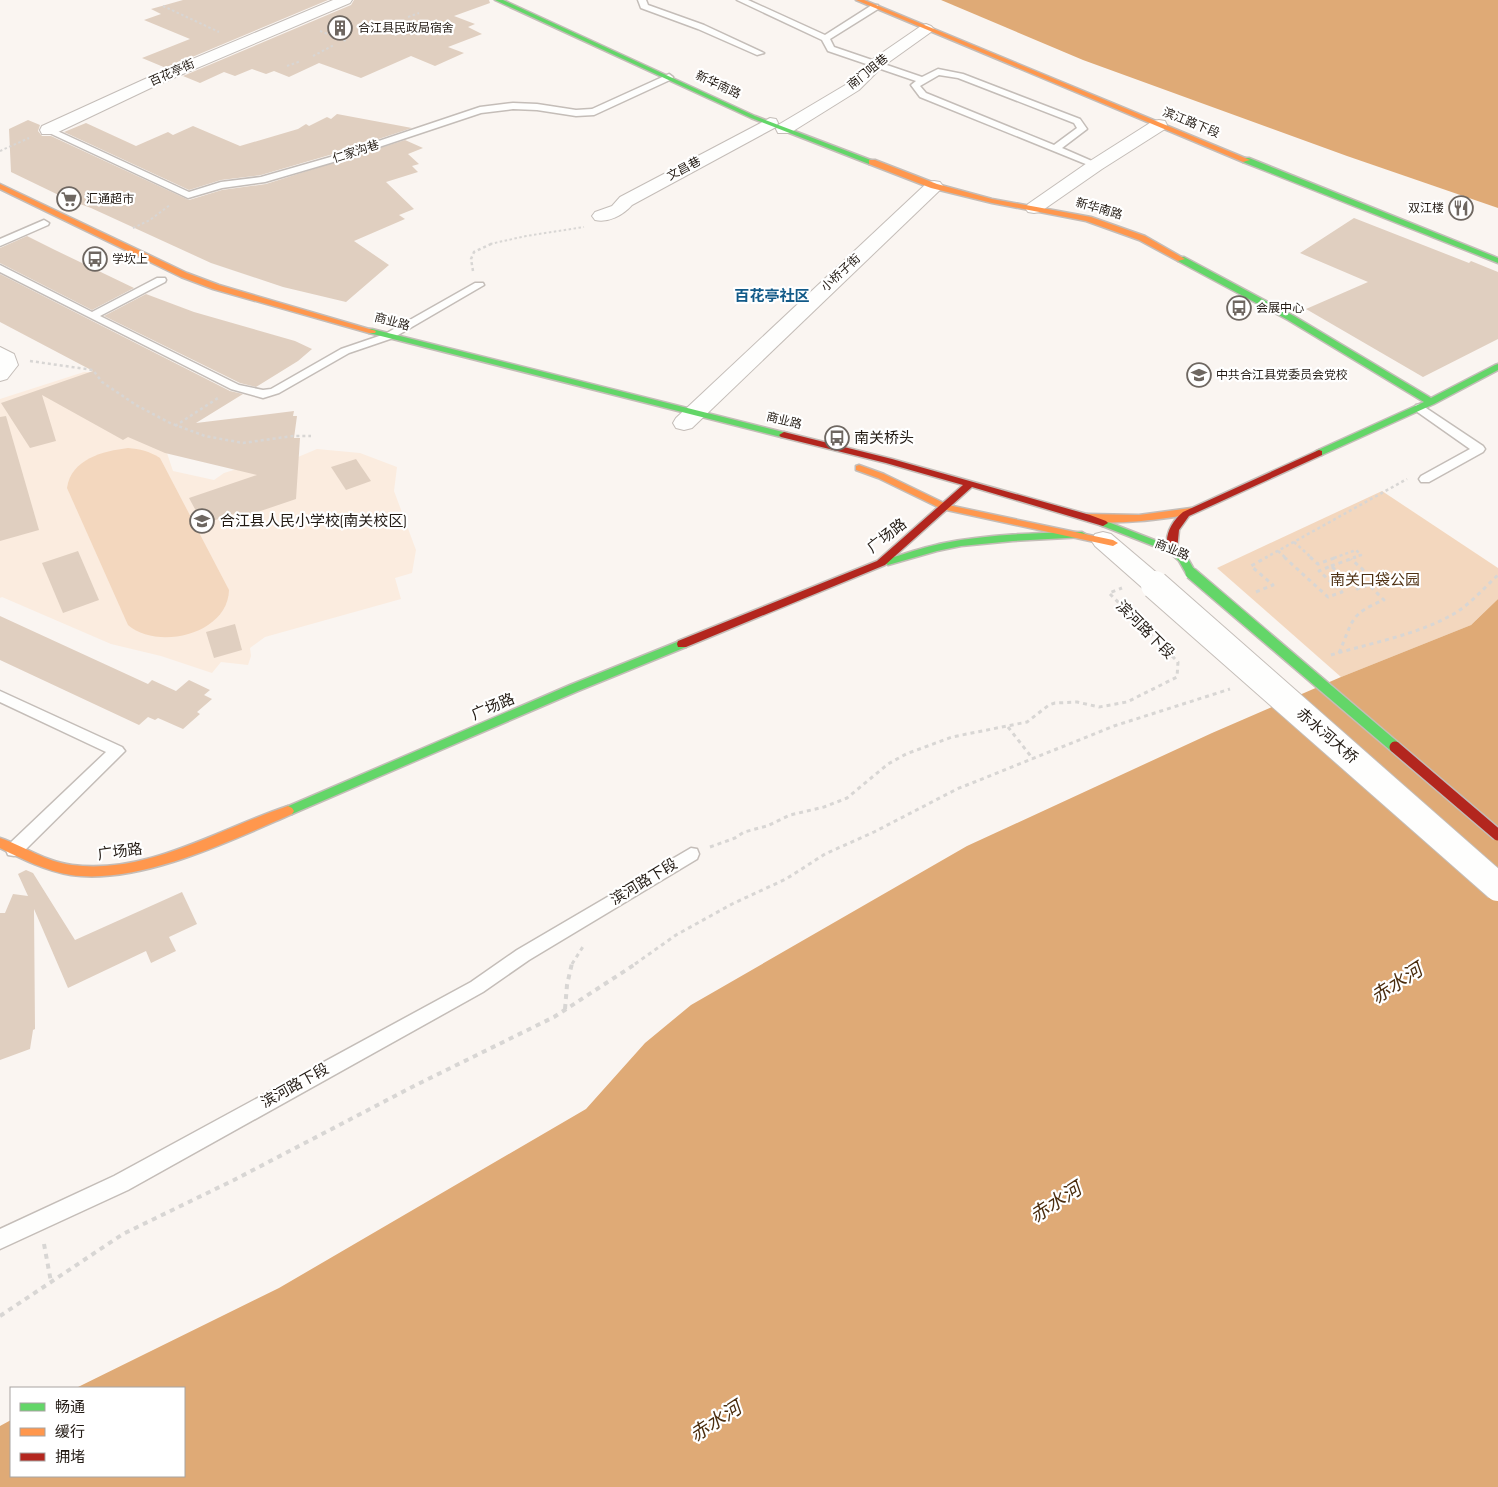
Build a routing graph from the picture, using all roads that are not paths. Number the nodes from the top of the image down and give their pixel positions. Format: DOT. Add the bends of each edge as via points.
graph roads {
  1 [pos="345,0"];
  2 [pos="498,0"];
  3 [pos="642,0"];
  4 [pos="741,0"];
  5 [pos="859,0"];
  6 [pos="875,8"];
  7 [pos="926,29"];
  8 [pos="825,38"];
  9 [pos="760,53"];
  10 [pos="876,64"];
  11 [pos="669,77"];
  12 [pos="922,80"];
  13 [pos="1159,125"];
  14 [pos="777,126"];
  15 [pos="48,130"];
  16 [pos="1055,148"];
  17 [pos="1096,165"];
  18 [pos="0,186"];
  19 [pos="934,186"];
  20 [pos="1034,208"];
  21 [pos="595,221"];
  22 [pos="44,222"];
  23 [pos="0,243"];
  24 [pos="1498,261"];
  25 [pos="0,268"];
  26 [pos="144,272"];
  27 [pos="165,282"];
  28 [pos="479,285"];
  29 [pos="92,316"];
  30 [pos="389,336"];
  31 [pos="347,338"];
  32 [pos="364,343"];
  33 [pos="392,350"];
  34 [pos="1498,367"];
  35 [pos="1425,405"];
  36 [pos="688,421"];
  37 [pos="846,465"];
  38 [pos="1424,479"];
  39 [pos="970,484"];
  40 [pos="946,507"];
  41 [pos="1197,509"];
  42 [pos="1087,517"];
  43 [pos="1093,538"];
  44 [pos="1128,548"];
  45 [pos="1172,550"];
  46 [pos="881,564"];
  47 [pos="1191,572"];
  48 [pos="1156,575"];
  49 [pos="0,696"];
  50 [pos="1498,834"];
  51 [pos="7,846"];
  52 [pos="690,854"];
  53 [pos="1498,887"];
  54 [pos="0,1240"];
  1 -- 15 [label="street, 百花亭街" via="169,74"];
  2 -- 11 [label="main road, 新华南路"];
  3 -- 9 [label="lane" via="644,6"];
  4 -- 8 [label="lane"];
  5 -- 6 [label="main road, 滨江路下段"];
  6 -- 7 [label="main road, 滨江路下段"];
  6 -- 8 [label="lane"];
  7 -- 10 [label="street, 南门咀巷"];
  7 -- 13 [label="main road, 滨江路下段"];
  8 -- 10 [label="lane" via="831,49"];
  10 -- 12 [label="lane"];
  10 -- 14 [label="street, 南门咀巷" via="853,86"];
  11 -- 14 [label="main road, 新华南路"];
  11 -- 15 [label="lane, 仁家沟巷" via="594,112 513,106 480,110 262,180 221,184 188,195"];
  12 -- 16 [label="lane" via="915,85 923,95"];
  12 -- 16 [label="lane" via="938,72 960,76 1077,121 1082,129"];
  13 -- 17 [label="street"];
  13 -- 24 [label="main road, 滨江路下段"];
  14 -- 19 [label="main road, 新华南路"];
  14 -- 21 [label="street, 文昌巷" via="636,195 618,210"];
  16 -- 17 [label="lane"];
  17 -- 20 [label="street"];
  18 -- 30 [label="main road, 商业路" via="184,275"];
  19 -- 20 [label="main road, 新华南路"];
  19 -- 36 [label="street, 小桥子街"];
  20 -- 35 [label="main road, 新华南路" via="1106,224 1164,248 1291,318"];
  22 -- 23 [label="lane"];
  25 -- 29 [label="lane"];
  26 -- 27 [label="main road"];
  27 -- 29 [label="lane"];
  28 -- 30 [label="lane"];
  29 -- 32 [label="lane" via="235,387 263,394 275,391"];
  30 -- 32 [label="lane"];
  30 -- 36 [label="main road, 商业路"];
  31 -- 32 [label="main road, 商业路"];
  32 -- 33 [label="main road, 商业路"];
  34 -- 35 [label="main road"];
  35 -- 38 [label="lane" via="1478,450"];
  35 -- 41 [label="main road"];
  36 -- 39 [label="main road, 商业路" via="889,461"];
  37 -- 40 [label="main road" via="876,473"];
  39 -- 40 [label="main road, 广场路"];
  39 -- 42 [label="main road, 商业路"];
  40 -- 43 [label="main road"];
  40 -- 46 [label="main road, 广场路"];
  41 -- 42 [label="main road" via="1144,521"];
  41 -- 45 [label="main road" via="1174,523"];
  42 -- 45 [label="main road, 商业路"];
  43 -- 44 [label="main road"];
  43 -- 46 [label="main road" via="1016,536 942,547"];
  43 -- 48 [label="street, 赤水河大桥"];
  45 -- 47 [label="main road, 商业路" via="1184,559"];
  46 -- 51 [label="main road, 广场路" via="574,688 250,827 162,860 110,870 72,870 41,862"];
  47 -- 48 [label="main road, 商业路"];
  47 -- 50 [label="main road, bridge"];
  48 -- 53 [label="street, 赤水河大桥, bridge"];
  49 -- 51 [label="lane" via="117,751"];
  52 -- 54 [label="lane, 滨河路下段" via="523,955 477,987 121,1183"];
}
